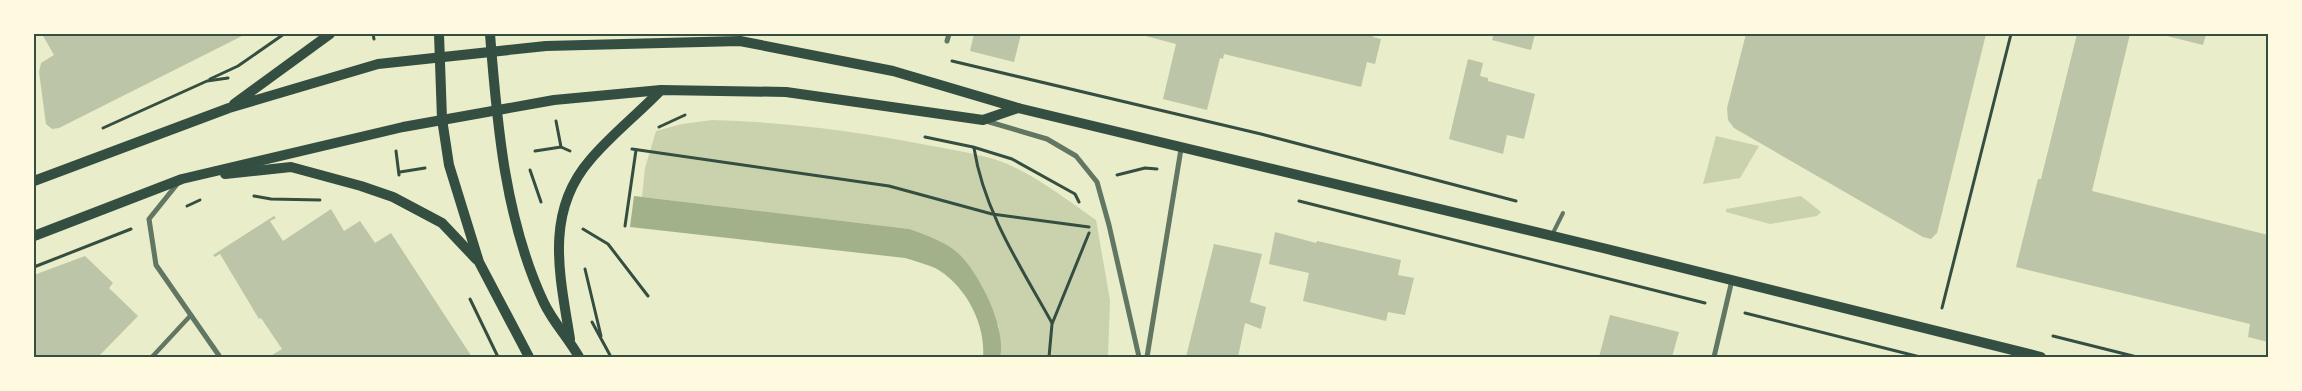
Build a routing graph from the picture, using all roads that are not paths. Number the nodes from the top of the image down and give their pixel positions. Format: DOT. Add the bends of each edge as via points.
graph roads {
  1 [pos="330,34"];
  2 [pos="439,34"];
  3 [pos="490,34"];
  4 [pos="719,34"];
  5 [pos="949,34"];
  6 [pos="740,41"];
  7 [pos="947,41"];
  8 [pos="491,50"];
  9 [pos="440,57"];
  10 [pos="660,90"];
  11 [pos="229,108"];
  12 [pos="1018,108"];
  13 [pos="498,110"];
  14 [pos="442,119"];
  15 [pos="983,120"];
  16 [pos="1181,149"];
  17 [pos="182,179"];
  18 [pos="34,181"];
  19 [pos="1563,214"];
  20 [pos="34,236"];
  21 [pos="1551,237"];
  22 [pos="478,262"];
  23 [pos="1732,280"];
  24 [pos="191,314"];
  25 [pos="570,342"];
  26 [pos="152,357"];
  27 [pos="220,357"];
  28 [pos="529,357"];
  29 [pos="580,357"];
  30 [pos="1139,357"];
  31 [pos="1147,357"];
  32 [pos="1714,357"];
  33 [pos="2041,357"];
  1 -- 11 [label="main road"];
  2 -- 9 [label="main road"];
  3 -- 8 [label="main road"];
  4 -- 6 [label="main road"];
  5 -- 7 [label="street"];
  6 -- 8 [label="main road"];
  6 -- 12 [label="main road" via="893,71"];
  8 -- 9 [label="main road"];
  8 -- 13 [label="main road"];
  9 -- 11 [label="main road" via="378,64"];
  9 -- 14 [label="main road"];
  10 -- 13 [label="main road" via="554,100"];
  10 -- 15 [label="main road" via="786,92"];
  10 -- 25 [label="main road" via="590,160 565,203 558,228 559,256"];
  11 -- 18 [label="main road"];
  12 -- 15 [label="main road"];
  12 -- 16 [label="main road"];
  13 -- 14 [label="main road"];
  13 -- 25 [label="main road" via="502,156 524,256 545,305"];
  14 -- 17 [label="main road"];
  14 -- 22 [label="main road" via="448,165"];
  15 -- 30 [label="street" via="1047,139 1076,156 1097,182"];
  16 -- 21 [label="main road"];
  16 -- 31 [label="street"];
  17 -- 20 [label="main road"];
  17 -- 22 [label="main road" via="291,167 361,186 393,197 442,223"];
  17 -- 24 [label="street" via="150,219 156,265"];
  19 -- 21 [label="lane"];
  21 -- 23 [label="main road"];
  22 -- 28 [label="main road"];
  23 -- 32 [label="street"];
  23 -- 33 [label="main road"];
  24 -- 26 [label="street"];
  24 -- 27 [label="street"];
  25 -- 29 [label="main road"];
}
